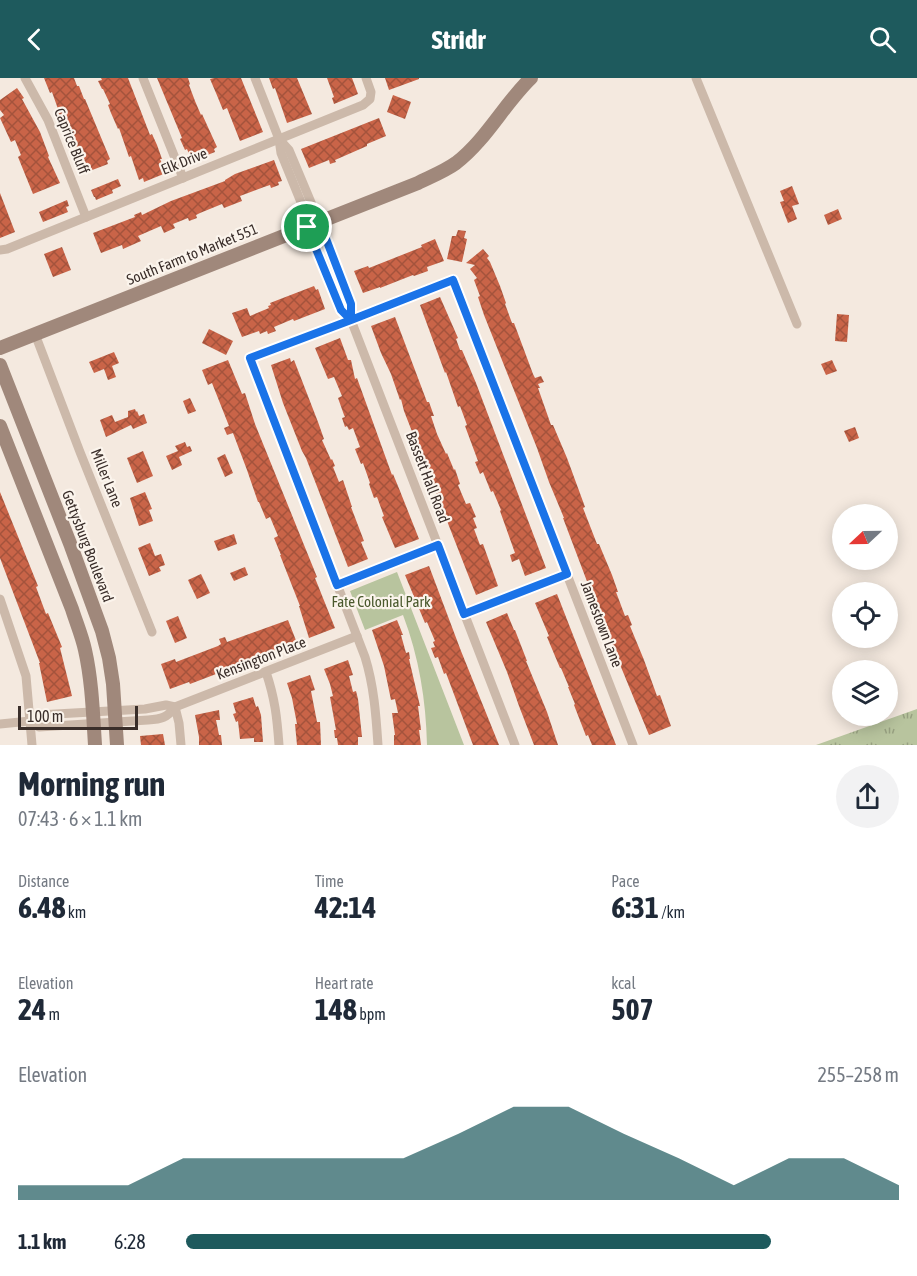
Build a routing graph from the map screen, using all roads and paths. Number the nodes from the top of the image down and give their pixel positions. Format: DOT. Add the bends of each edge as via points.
graph roads {
  1 [pos="25,78"];
  2 [pos="143,78"];
  3 [pos="255,78"];
  4 [pos="366,78"];
  5 [pos="531,78"];
  6 [pos="696,78"];
  7 [pos="279,139"];
  8 [pos="183,178"];
  9 [pos="86,217"];
  10 [pos="313,224"];
  11 [pos="2,251"];
  12 [pos="351,320"];
  13 [pos="796,324"];
  14 [pos="35,334"];
  15 [pos="0,348"];
  16 [pos="0,365"];
  17 [pos="0,426"];
  18 [pos="438,545"];
  19 [pos="567,574"];
  20 [pos="337,585"];
  21 [pos="0,599"];
  22 [pos="464,614"];
  23 [pos="152,632"];
  24 [pos="357,636"];
  25 [pos="266,672"];
  26 [pos="175,707"];
  27 [pos="115,716"];
  28 [pos="93,718"];
  29 [pos="30,721"];
  30 [pos="0,724"];
  31 [pos="32,745"];
  32 [pos="95,745"];
  33 [pos="117,745"];
  34 [pos="181,745"];
  35 [pos="279,745"];
  36 [pos="378,745"];
  37 [pos="515,745"];
  38 [pos="633,745"];
  1 -- 9 [label="street, Caprice Bluff" via="48,120"];
  2 -- 8 [label="street"];
  3 -- 7 [label="street, Bassett Hall Road"];
  4 -- 7 [label="street, Elk Drive" via="371,92 363,105"];
  5 -- 10 [label="street, South Farm to Market 551" via="454,165"];
  6 -- 13 [label="street"];
  7 -- 8 [label="street, Elk Drive"];
  7 -- 10 [label="street, Bassett Hall Road" via="281,153"];
  8 -- 9 [label="street, Elk Drive"];
  9 -- 11 [label="street, Elk Drive"];
  10 -- 12 [label="street, Bassett Hall Road" via="341,310"];
  10 -- 14 [label="street, South Farm to Market 551"];
  12 -- 18 [label="street, Bassett Hall Road"];
  12 -- 19 [label="street, Jamestown Lane" via="453,280"];
  12 -- 20 [label="street" via="250,358"];
  14 -- 15 [label="street, South Farm to Market 551"];
  14 -- 23 [label="street, Miller Lane"];
  16 -- 27 [label="street, Gettysburg Boulevard" via="98,619 111,671"];
  17 -- 28 [label="street" via="81,637 88,663"];
  18 -- 20 [label="street"];
  18 -- 22 [label="street, Bassett Hall Road"];
  19 -- 22 [label="street"];
  19 -- 38 [label="street, Jamestown Lane"];
  20 -- 24 [label="street"];
  21 -- 29 [label="street" via="26,676"];
  22 -- 37 [label="street, Bassett Hall Road"];
  24 -- 25 [label="street, Kensington Place"];
  24 -- 36 [label="street" via="372,685"];
  25 -- 26 [label="street, Kensington Place"];
  25 -- 35 [label="street" via="278,719"];
  26 -- 27 [label="street, Kensington Place" via="169,715 157,719"];
  26 -- 34 [label="street"];
  27 -- 28 [label="street, Kensington Place"];
  27 -- 33 [label="street, Gettysburg Boulevard"];
  28 -- 29 [label="street, Kensington Place" via="39,727"];
  28 -- 32 [label="street"];
  29 -- 30 [label="street, Kensington Place"];
  29 -- 31 [label="street"];
}
